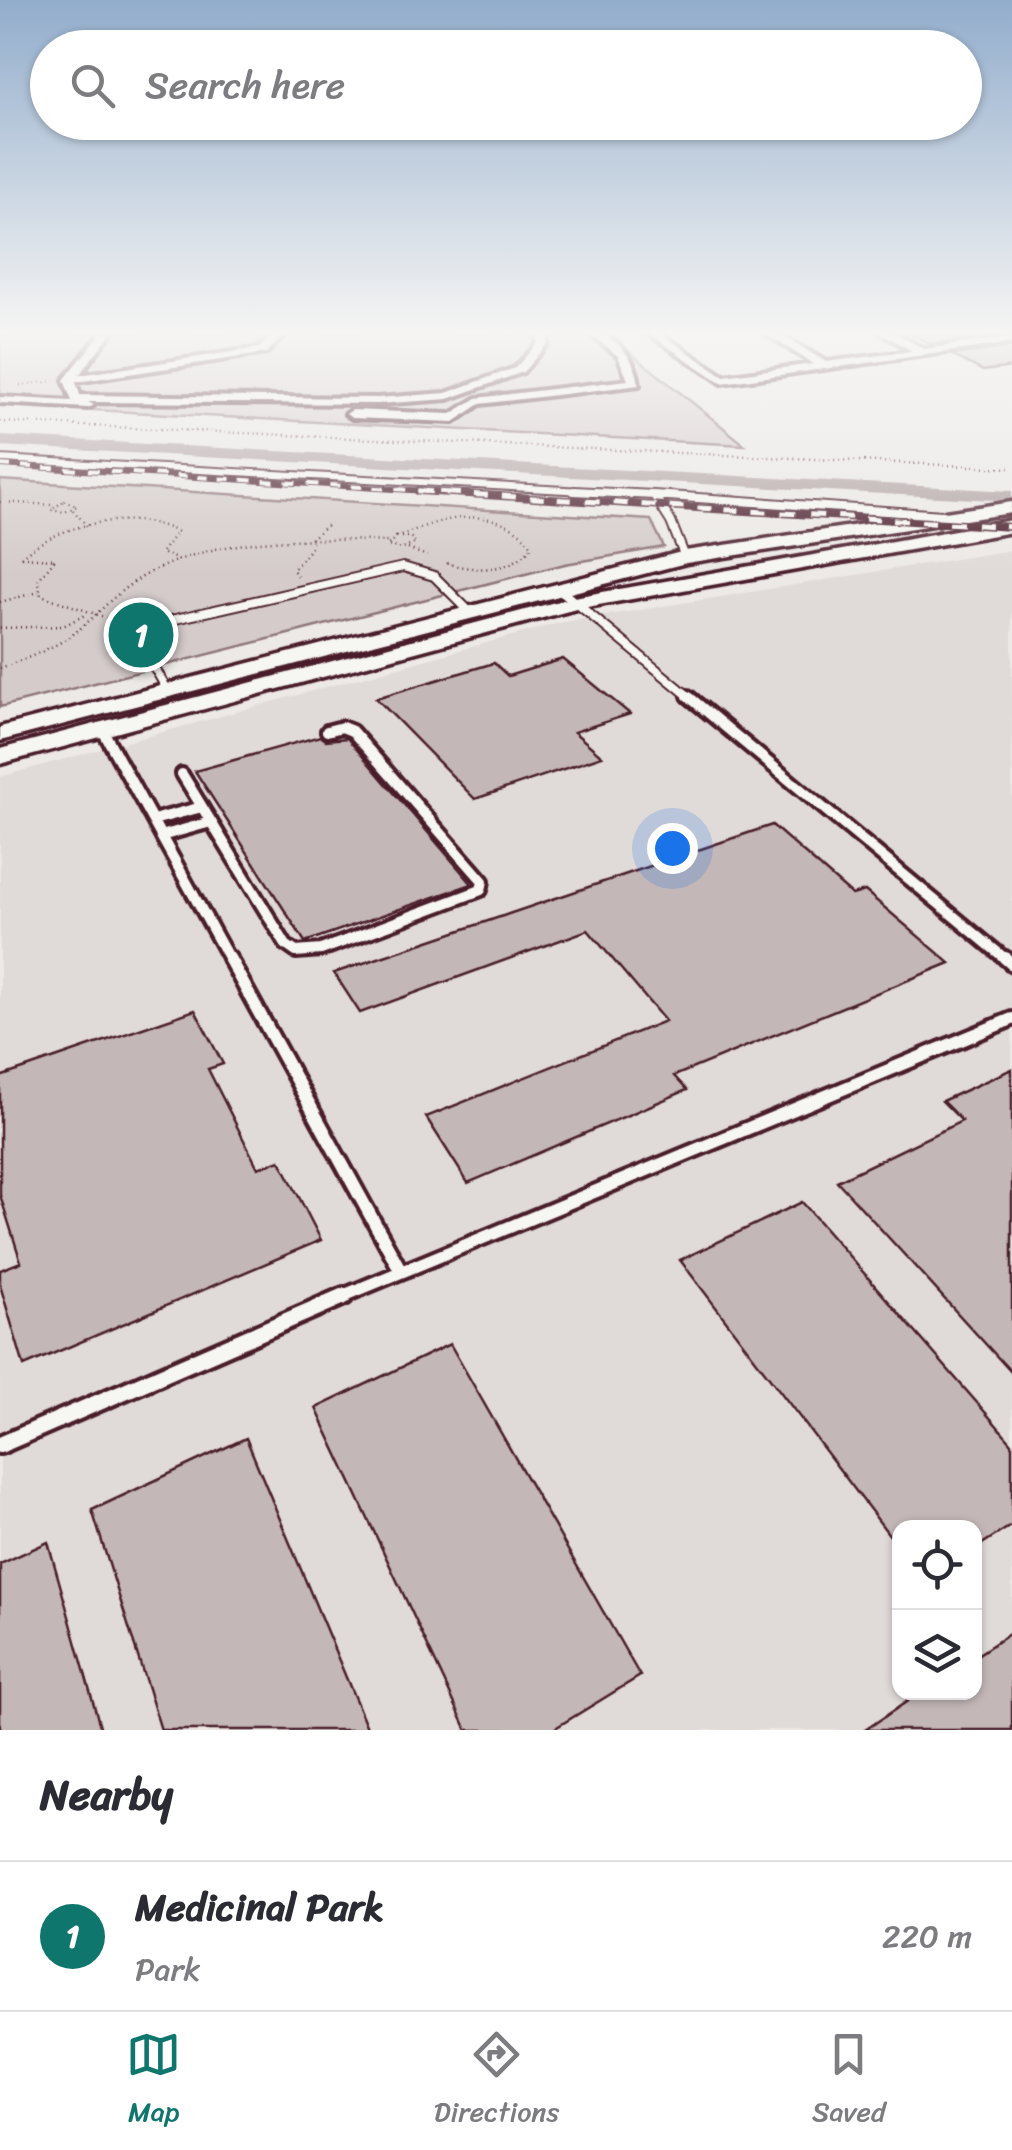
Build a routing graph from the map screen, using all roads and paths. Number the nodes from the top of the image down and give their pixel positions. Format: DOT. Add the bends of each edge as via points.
graph roads {
  1 [pos="321,413"];
  2 [pos="461,413"];
  3 [pos="0,422"];
  4 [pos="0,459"];
  5 [pos="1012,468"];
  6 [pos="654,495"];
  7 [pos="0,502"];
  8 [pos="53,504"];
  9 [pos="1012,507"];
  10 [pos="73,510"];
  11 [pos="956,516"];
  12 [pos="330,523"];
  13 [pos="1012,526"];
  14 [pos="88,527"];
  15 [pos="401,536"];
  16 [pos="311,538"];
  17 [pos="386,542"];
  18 [pos="408,549"];
  19 [pos="685,557"];
  20 [pos="182,561"];
  21 [pos="306,588"];
  22 [pos="39,592"];
  23 [pos="566,595"];
  24 [pos="0,602"];
  25 [pos="468,611"];
  26 [pos="90,615"];
  27 [pos="0,628"];
  28 [pos="139,631"];
  29 [pos="0,668"];
  30 [pos="168,690"];
  31 [pos="102,729"];
  32 [pos="328,730"];
  33 [pos="0,734"];
  34 [pos="0,757"];
  35 [pos="182,774"];
  36 [pos="202,806"];
  37 [pos="153,820"];
  38 [pos="211,822"];
  39 [pos="162,836"];
  40 [pos="1012,964"];
  41 [pos="1012,1019"];
  42 [pos="401,1271"];
  43 [pos="0,1445"];
  1 -- 2 [label="street" via="454,418"];
  3 -- 5 [label="path"];
  4 -- 6 [label="lane"];
  6 -- 11 [label="lane"];
  6 -- 19 [label="lane"];
  7 -- 8 [label="path"];
  8 -- 10 [label="path" via="53,511"];
  8 -- 10 [label="path" via="72,502"];
  9 -- 11 [label="street"];
  10 -- 14 [label="path"];
  11 -- 19 [label="street"];
  12 -- 16 [label="path"];
  13 -- 23 [label="street"];
  14 -- 20 [label="path" via="165,524 178,536 161,553"];
  14 -- 22 [label="path" via="23,553 26,559 55,559 39,575"];
  15 -- 17 [label="path"];
  15 -- 18 [label="path" via="416,541"];
  15 -- 18 [label="path" via="435,520 480,517 521,532 532,546 516,561 482,568"];
  16 -- 17 [label="path"];
  16 -- 20 [label="path" via="260,542"];
  16 -- 21 [label="path" via="293,570"];
  17 -- 18 [label="path"];
  19 -- 23 [label="street"];
  20 -- 26 [label="path"];
  21 -- 25 [label="lane" via="413,568 434,576"];
  21 -- 28 [label="lane"];
  22 -- 24 [label="path"];
  22 -- 26 [label="path"];
  23 -- 25 [label="street"];
  23 -- 31 [label="street"];
  23 -- 40 [label="lane"];
  25 -- 30 [label="street"];
  26 -- 27 [label="path" via="59,629"];
  26 -- 28 [label="path"];
  26 -- 29 [label="path" via="70,636"];
  28 -- 30 [label="lane" via="142,649"];
  30 -- 33 [label="street"];
  31 -- 34 [label="street"];
  31 -- 37 [label="lane"];
  32 -- 38 [label="lane" via="352,731 483,882 481,890 321,950 296,952"];
  35 -- 36 [label="lane"];
  36 -- 37 [label="lane"];
  36 -- 38 [label="lane"];
  37 -- 39 [label="lane"];
  38 -- 39 [label="lane"];
  39 -- 42 [label="lane"];
  41 -- 42 [label="lane"];
  42 -- 43 [label="lane"];
}
